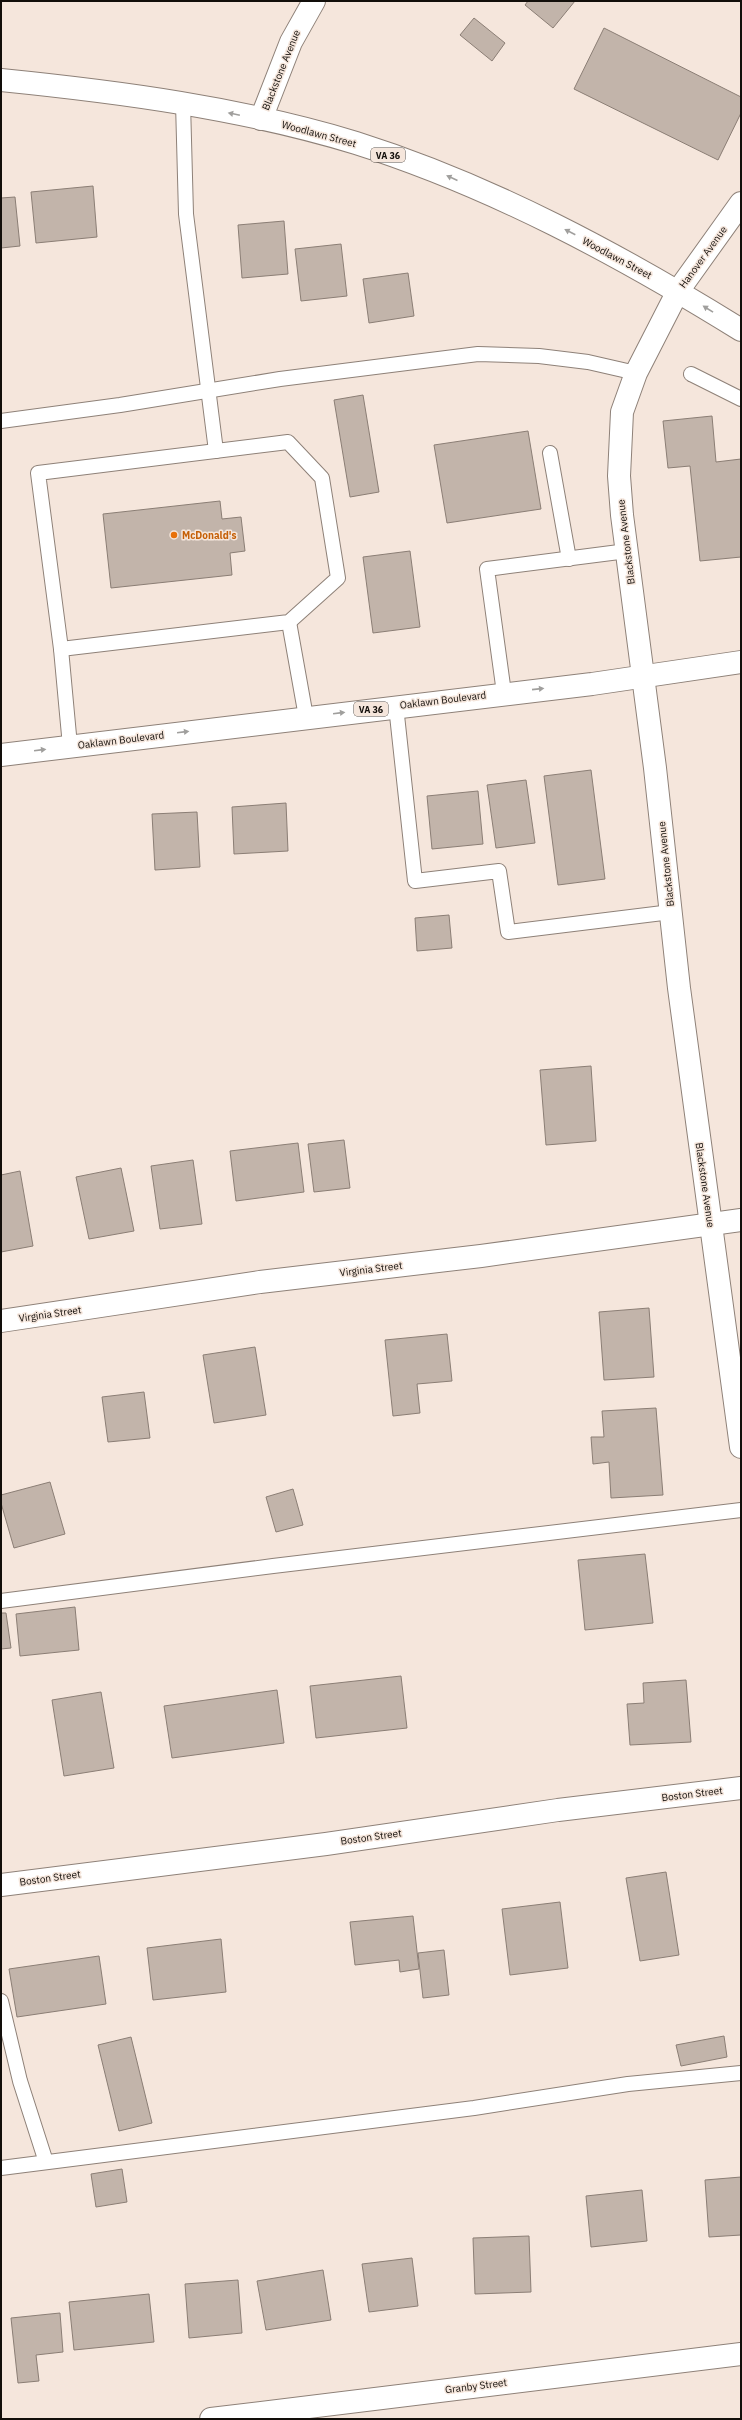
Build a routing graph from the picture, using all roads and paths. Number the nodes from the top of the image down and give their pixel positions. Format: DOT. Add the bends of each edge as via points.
graph roads {
  1 [pos="314,1"];
  2 [pos="1,80"];
  3 [pos="183,103"];
  4 [pos="261,119"];
  5 [pos="741,203"];
  6 [pos="678,291"];
  7 [pos="741,330"];
  8 [pos="636,373"];
  9 [pos="691,374"];
  10 [pos="208,391"];
  11 [pos="741,398"];
  12 [pos="1,421"];
  13 [pos="216,451"];
  14 [pos="550,453"];
  15 [pos="627,551"];
  16 [pos="569,559"];
  17 [pos="289,622"];
  18 [pos="61,649"];
  19 [pos="741,662"];
  20 [pos="643,676"];
  21 [pos="504,693"];
  22 [pos="396,706"];
  23 [pos="306,717"];
  24 [pos="70,746"];
  25 [pos="1,755"];
  26 [pos="671,912"];
  27 [pos="741,1220"];
  28 [pos="710,1225"];
  29 [pos="1,1321"];
  30 [pos="741,1447"];
  31 [pos="741,1510"];
  32 [pos="1,1601"];
  33 [pos="741,1788"];
  34 [pos="1,1885"];
  35 [pos="1,2001"];
  36 [pos="741,2073"];
  37 [pos="46,2162"];
  38 [pos="1,2168"];
  39 [pos="741,2354"];
  40 [pos="212,2419"];
  1 -- 4 [label="main road, Blackstone Avenue" via="291,42"];
  2 -- 3 [label="main road, Woodlawn Street / VA 36" via="88,88"];
  4 -- 3 [label="main road, Woodlawn Street / VA 36, one-way"];
  3 -- 10 [label="lane" via="186,214"];
  6 -- 4 [label="main road, Woodlawn Street / VA 36, one-way" via="569,232 448,176 356,143"];
  5 -- 6 [label="main road, Hanover Avenue"];
  7 -- 6 [label="main road, Woodlawn Street / VA 36, one-way"];
  6 -- 8 [label="main road, Blackstone Avenue"];
  8 -- 10 [label="lane" via="546,356 478,354 280,379"];
  8 -- 15 [label="main road, Blackstone Avenue" via="622,412 619,476"];
  9 -- 11 [label="lane"];
  10 -- 12 [label="lane"];
  10 -- 13 [label="lane"];
  13 -- 17 [label="lane" via="288,442 322,478 338,578"];
  13 -- 18 [label="lane" via="38,473"];
  14 -- 16 [label="lane"];
  15 -- 16 [label="lane"];
  15 -- 20 [label="main road, Blackstone Avenue"];
  16 -- 21 [label="lane" via="487,570"];
  17 -- 18 [label="lane"];
  17 -- 23 [label="lane"];
  18 -- 24 [label="lane"];
  19 -- 20 [label="main road, Oaklawn Boulevard / VA 36"];
  21 -- 20 [label="main road, Oaklawn Boulevard / VA 36, one-way"];
  20 -- 26 [label="main road, Blackstone Avenue"];
  21 -- 22 [label="main road, Oaklawn Boulevard / VA 36"];
  23 -- 22 [label="main road, Oaklawn Boulevard / VA 36, one-way"];
  22 -- 26 [label="lane" via="415,881 499,871 508,932"];
  24 -- 23 [label="main road, Oaklawn Boulevard / VA 36, one-way"];
  25 -- 24 [label="main road, Oaklawn Boulevard / VA 36, one-way"];
  26 -- 28 [label="main road, Blackstone Avenue"];
  27 -- 28 [label="main road, Virginia Street"];
  28 -- 29 [label="main road, Virginia Street" via="260,1282"];
  28 -- 30 [label="main road, Blackstone Avenue"];
  31 -- 32 [label="lane"];
  33 -- 34 [label="main road, Boston Street"];
  35 -- 37 [label="lane" via="20,2081"];
  36 -- 37 [label="lane" via="628,2084 474,2108"];
  37 -- 38 [label="lane"];
  39 -- 40 [label="main road, Granby Street"];
}
